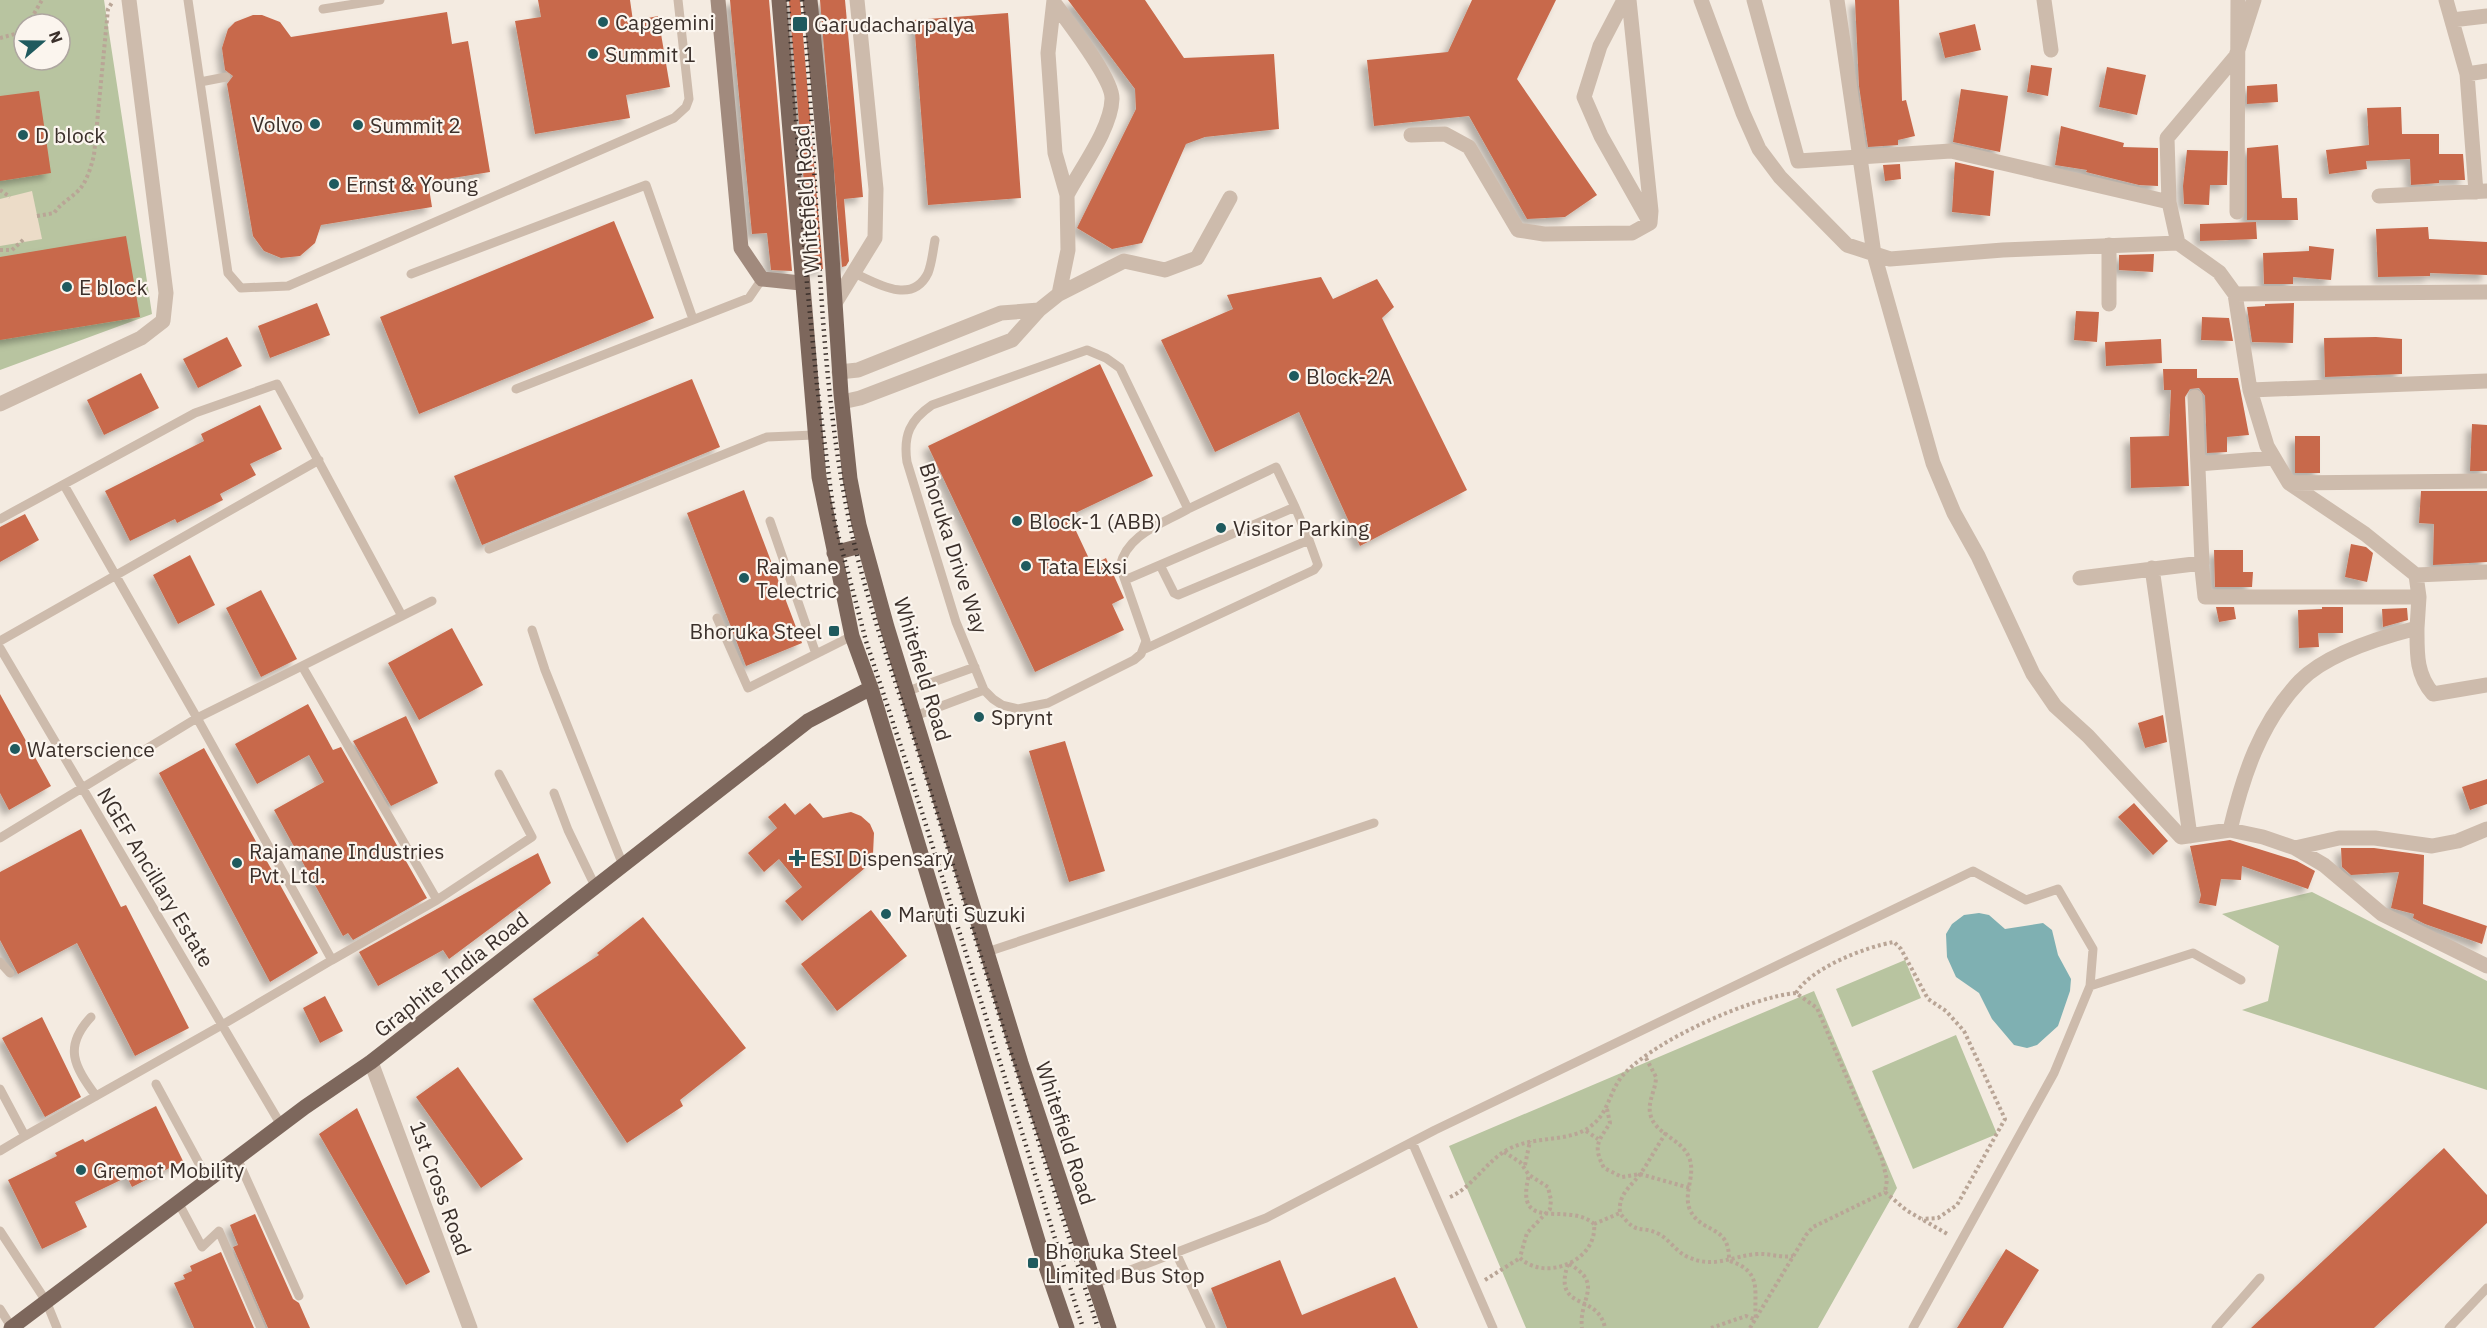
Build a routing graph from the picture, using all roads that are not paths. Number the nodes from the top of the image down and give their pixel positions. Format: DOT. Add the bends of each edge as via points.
graph roads {
  1 [pos="129,0"];
  2 [pos="188,0"];
  3 [pos="380,0"];
  4 [pos="678,0"];
  5 [pos="718,0"];
  6 [pos="779,0"];
  7 [pos="810,0"];
  8 [pos="857,0"];
  9 [pos="1624,0"];
  10 [pos="1629,0"];
  11 [pos="1701,0"];
  12 [pos="1754,0"];
  13 [pos="1837,0"];
  14 [pos="2044,0"];
  15 [pos="2238,0"];
  16 [pos="2254,0"];
  17 [pos="2446,0"];
  18 [pos="1055,2"];
  19 [pos="323,9"];
  20 [pos="2487,16"];
  21 [pos="2452,20"];
  22 [pos="2050,50"];
  23 [pos="2235,56"];
  24 [pos="2487,71"];
  25 [pos="2468,74"];
  26 [pos="226,77"];
  27 [pos="200,82"];
  28 [pos="1411,135"];
  29 [pos="1861,157"];
  30 [pos="2481,191"];
  31 [pos="1066,195"];
  32 [pos="2379,196"];
  33 [pos="1230,198"];
  34 [pos="2169,202"];
  35 [pos="2237,212"];
  36 [pos="1650,223"];
  37 [pos="935,240"];
  38 [pos="2178,243"];
  39 [pos="2109,245"];
  40 [pos="1874,254"];
  41 [pos="852,272"];
  42 [pos="411,274"];
  43 [pos="762,279"];
  44 [pos="801,283"];
  45 [pos="2487,292"];
  46 [pos="1059,294"];
  47 [pos="2235,294"];
  48 [pos="835,303"];
  49 [pos="2109,304"];
  50 [pos="1039,310"];
  51 [pos="693,320"];
  52 [pos="839,372"];
  53 [pos="2487,381"];
  54 [pos="516,389"];
  55 [pos="2250,390"];
  56 [pos="2195,397"];
  57 [pos="842,402"];
  58 [pos="0,404"];
  59 [pos="814,435"];
  60 [pos="2273,458"];
  61 [pos="319,460"];
  62 [pos="2198,464"];
  63 [pos="2487,481"];
  64 [pos="2289,483"];
  65 [pos="64,484"];
  66 [pos="1295,507"];
  67 [pos="1188,509"];
  68 [pos="0,519"];
  69 [pos="770,521"];
  70 [pos="1309,540"];
  71 [pos="864,545"];
  72 [pos="489,549"];
  73 [pos="834,553"];
  74 [pos="2201,560"];
  75 [pos="1160,565"];
  76 [pos="2152,568"];
  77 [pos="2487,572"];
  78 [pos="2416,575"];
  79 [pos="115,576"];
  80 [pos="2080,578"];
  81 [pos="1125,580"];
  82 [pos="2419,597"];
  83 [pos="432,601"];
  84 [pos="402,616"];
  85 [pos="717,618"];
  86 [pos="2417,628"];
  87 [pos="532,630"];
  88 [pos="852,636"];
  89 [pos="0,641"];
  90 [pos="0,648"];
  91 [pos="1144,649"];
  92 [pos="816,654"];
  93 [pos="302,666"];
  94 [pos="975,667"];
  95 [pos="2487,685"];
  96 [pos="871,688"];
  97 [pos="984,690"];
  98 [pos="908,691"];
  99 [pos="915,716"];
  100 [pos="197,718"];
  101 [pos="499,774"];
  102 [pos="83,788"];
  103 [pos="554,793"];
  104 [pos="1374,823"];
  105 [pos="2487,829"];
  106 [pos="2230,830"];
  107 [pos="2190,836"];
  108 [pos="0,838"];
  109 [pos="2295,848"];
  110 [pos="623,865"];
  111 [pos="596,888"];
  112 [pos="437,900"];
  113 [pos="987,952"];
  114 [pos="332,960"];
  115 [pos="0,962"];
  116 [pos="2487,966"];
  117 [pos="10,973"];
  118 [pos="2241,980"];
  119 [pos="2091,986"];
  120 [pos="91,1017"];
  121 [pos="222,1025"];
  122 [pos="371,1062"];
  123 [pos="156,1084"];
  124 [pos="0,1089"];
  125 [pos="96,1096"];
  126 [pos="282,1125"];
  127 [pos="25,1136"];
  128 [pos="1412,1142"];
  129 [pos="0,1151"];
  130 [pos="237,1158"];
  131 [pos="208,1180"];
  132 [pos="178,1202"];
  133 [pos="0,1231"];
  134 [pos="1176,1253"];
  135 [pos="2260,1278"];
  136 [pos="1094,1284"];
  137 [pos="2487,1288"];
  138 [pos="299,1296"];
  139 [pos="46,1301"];
  140 [pos="0,1309"];
  141 [pos="12,1328"];
  142 [pos="57,1328"];
  143 [pos="261,1328"];
  144 [pos="470,1328"];
  145 [pos="1067,1328"];
  146 [pos="1109,1328"];
  147 [pos="1211,1328"];
  148 [pos="1493,1328"];
  149 [pos="1913,1328"];
  150 [pos="2216,1328"];
  151 [pos="2449,1328"];
  1 -- 58 [label="street" via="166,293 163,321 141,338"];
  2 -- 27 [label="lane"];
  3 -- 19 [label="lane"];
  4 -- 27 [label="lane" via="689,99 681,113 288,286 241,288 228,273"];
  5 -- 43 [label="street" via="741,248"];
  6 -- 44 [label="main road, Whitefield Road"];
  7 -- 48 [label="main road, Whitefield Road"];
  8 -- 41 [label="street" via="876,189 875,237"];
  9 -- 36 [label="street" via="1600,46 1584,97 1601,136"];
  10 -- 36 [label="street"];
  11 -- 40 [label="street" via="1759,149 1780,177 1847,246"];
  12 -- 29 [label="street" via="1798,161"];
  13 -- 29 [label="street"];
  14 -- 22 [label="street"];
  15 -- 23 [label="street"];
  16 -- 23 [label="street"];
  17 -- 21 [label="street"];
  18 -- 31 [label="street" via="1048,53 1055,153"];
  18 -- 31 [label="street" via="1098,64 1113,97 1107,123"];
  20 -- 21 [label="street"];
  21 -- 25 [label="street"];
  23 -- 34 [label="street" via="2166,138"];
  23 -- 35 [label="street"];
  24 -- 25 [label="street"];
  25 -- 30 [label="street"];
  26 -- 27 [label="lane"];
  28 -- 36 [label="street" via="1444,134 1469,147 1518,230 1544,234 1632,233"];
  29 -- 34 [label="street" via="1951,151"];
  29 -- 40 [label="street"];
  30 -- 32 [label="street"];
  31 -- 46 [label="street" via="1068,250"];
  33 -- 46 [label="street" via="1197,258 1165,270 1124,261"];
  34 -- 38 [label="street"];
  37 -- 41 [label="lane" via="928,273 917,286 904,291 887,288"];
  38 -- 39 [label="street"];
  38 -- 47 [label="street" via="2218,272"];
  39 -- 40 [label="street" via="1890,259"];
  39 -- 49 [label="street"];
  40 -- 107 [label="street" via="1933,463 2033,674 2055,706 2181,837"];
  41 -- 48 [label="street"];
  42 -- 51 [label="lane" via="646,185"];
  43 -- 44 [label="street"];
  43 -- 51 [label="lane" via="749,298"];
  44 -- 59 [label="main road, Whitefield Road"];
  45 -- 47 [label="street"];
  46 -- 50 [label="street"];
  47 -- 55 [label="street"];
  48 -- 52 [label="main road, Whitefield Road"];
  50 -- 52 [label="street" via="1001,313 858,370"];
  50 -- 57 [label="street" via="1012,340"];
  51 -- 54 [label="lane"];
  52 -- 57 [label="main road, Whitefield Road"];
  53 -- 55 [label="street"];
  55 -- 60 [label="street"];
  56 -- 62 [label="street"];
  57 -- 71 [label="main road, Whitefield Road" via="850,479"];
  59 -- 72 [label="lane" via="766,437"];
  59 -- 73 [label="main road, Whitefield Road"];
  60 -- 62 [label="street"];
  60 -- 64 [label="street"];
  61 -- 65 [label="lane" via="277,384 195,414"];
  61 -- 79 [label="lane"];
  61 -- 84 [label="lane"];
  62 -- 74 [label="street"];
  63 -- 64 [label="street"];
  64 -- 78 [label="street" via="2365,534"];
  65 -- 68 [label="lane"];
  65 -- 79 [label="lane"];
  66 -- 67 [label="lane" via="1276,466"];
  66 -- 70 [label="lane"];
  66 -- 75 [label="lane"];
  67 -- 81 [label="lane" via="1128,544 1120,566"];
  67 -- 94 [label="lane, Bhoruka Drive Way" via="1120,368 1087,350 953,397 916,416 904,446 907,462 956,622"];
  69 -- 92 [label="lane"];
  70 -- 75 [label="lane" via="1178,595"];
  70 -- 91 [label="lane" via="1318,561 1314,570"];
  71 -- 73 [label="main road"];
  71 -- 98 [label="main road, Whitefield Road"];
  73 -- 88 [label="main road, Whitefield Road"];
  74 -- 76 [label="street" via="2202,563"];
  74 -- 82 [label="street" via="2205,597"];
  75 -- 81 [label="lane"];
  76 -- 80 [label="street"];
  76 -- 107 [label="street"];
  77 -- 78 [label="street"];
  78 -- 82 [label="street"];
  79 -- 89 [label="lane"];
  79 -- 100 [label="lane"];
  81 -- 91 [label="lane" via="1143,629"];
  82 -- 86 [label="street"];
  83 -- 84 [label="lane"];
  84 -- 93 [label="lane"];
  85 -- 92 [label="lane" via="746,687"];
  86 -- 95 [label="street" via="2417,665 2433,694"];
  86 -- 106 [label="street" via="2379,638 2339,656 2301,680 2254,750 2242,779"];
  87 -- 110 [label="lane"];
  88 -- 92 [label="lane"];
  88 -- 96 [label="main road"];
  90 -- 102 [label="lane, NGEF Ancillary Estate"];
  91 -- 97 [label="lane" via="1118,670 1031,708 1002,705"];
  93 -- 100 [label="lane"];
  93 -- 112 [label="lane"];
  94 -- 97 [label="lane, Bhoruka Drive Way"];
  94 -- 98 [label="lane, Bhoruka Drive Way"];
  96 -- 110 [label="main road, Graphite India Road" via="808,721"];
  96 -- 145 [label="main road"];
  97 -- 99 [label="lane"];
  98 -- 99 [label="main road, Whitefield Road"];
  99 -- 113 [label="main road, Whitefield Road"];
  100 -- 102 [label="lane"];
  100 -- 114 [label="lane"];
  101 -- 112 [label="lane" via="532,837"];
  102 -- 108 [label="lane"];
  102 -- 121 [label="lane, NGEF Ancillary Estate"];
  103 -- 111 [label="lane"];
  104 -- 113 [label="lane"];
  105 -- 109 [label="street" via="2432,846 2375,838 2338,838"];
  106 -- 107 [label="street"];
  106 -- 109 [label="street"];
  109 -- 116 [label="street" via="2324,865 2382,914"];
  110 -- 111 [label="main road, Graphite India Road"];
  111 -- 122 [label="main road, Graphite India Road"];
  112 -- 114 [label="lane"];
  113 -- 136 [label="main road, Whitefield Road"];
  114 -- 121 [label="lane"];
  115 -- 117 [label="lane"];
  118 -- 119 [label="lane" via="2193,953"];
  119 -- 128 [label="lane" via="2093,949 2058,889 2026,900 1973,871"];
  119 -- 149 [label="lane" via="2054,1073"];
  120 -- 125 [label="lane" via="78,1030 72,1049 80,1074"];
  121 -- 125 [label="lane"];
  121 -- 126 [label="lane, NGEF Ancillary Estate"];
  122 -- 126 [label="main road, Graphite India Road"];
  122 -- 144 [label="street, 1st Cross Road"];
  123 -- 131 [label="lane"];
  124 -- 127 [label="lane"];
  125 -- 127 [label="lane"];
  126 -- 130 [label="main road, Graphite India Road"];
  127 -- 129 [label="lane"];
  128 -- 134 [label="lane" via="1266,1218"];
  128 -- 148 [label="lane"];
  130 -- 131 [label="main road, Graphite India Road"];
  130 -- 138 [label="lane"];
  131 -- 132 [label="main road, Graphite India Road"];
  132 -- 139 [label="main road, Graphite India Road"];
  132 -- 143 [label="lane" via="202,1247 219,1231"];
  133 -- 139 [label="lane"];
  134 -- 136 [label="lane"];
  134 -- 147 [label="lane"];
  135 -- 150 [label="lane"];
  136 -- 146 [label="main road, Whitefield Road"];
  137 -- 151 [label="lane"];
  139 -- 141 [label="main road, Graphite India Road"];
  139 -- 142 [label="lane"];
  140 -- 141 [label="lane"];
}
